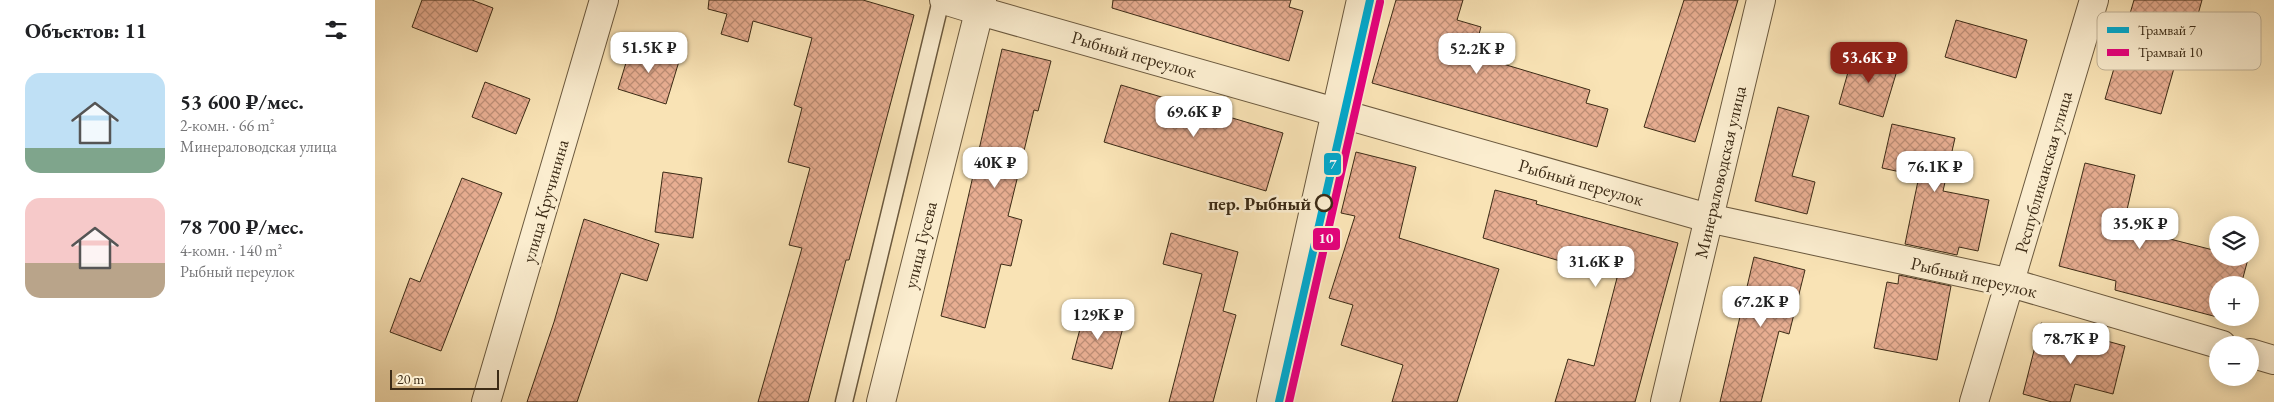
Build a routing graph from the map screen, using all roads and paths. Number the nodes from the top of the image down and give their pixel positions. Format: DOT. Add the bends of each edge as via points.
graph roads {
  1 [pos="604,0"];
  2 [pos="943,0"];
  3 [pos="1361,0"];
  4 [pos="1761,0"];
  5 [pos="2094,0"];
  6 [pos="981,5"];
  7 [pos="1336,111"];
  8 [pos="1708,218"];
  9 [pos="2011,283"];
  10 [pos="2209,341"];
  11 [pos="2259,356"];
  12 [pos="2274,360"];
  13 [pos="486,402"];
  14 [pos="844,402"];
  15 [pos="881,402"];
  16 [pos="1271,402"];
  17 [pos="1665,402"];
  18 [pos="1974,402"];
  1 -- 13 [label="street, улица Кручинина"];
  2 -- 6 [label="street, Рыбный переулок"];
  2 -- 14 [label="lane"];
  3 -- 7 [label="street"];
  4 -- 8 [label="street, Минераловодская улица"];
  5 -- 9 [label="street, Республиканская улица"];
  6 -- 7 [label="street, Рыбный переулок"];
  6 -- 15 [label="street, улица Гусева"];
  7 -- 8 [label="street, Рыбный переулок"];
  7 -- 16 [label="street"];
  8 -- 9 [label="street, Рыбный переулок"];
  8 -- 17 [label="street, Минераловодская улица"];
  9 -- 10 [label="street, Рыбный переулок"];
  9 -- 18 [label="street, Республиканская улица"];
  11 -- 12 [label="street"];
}
